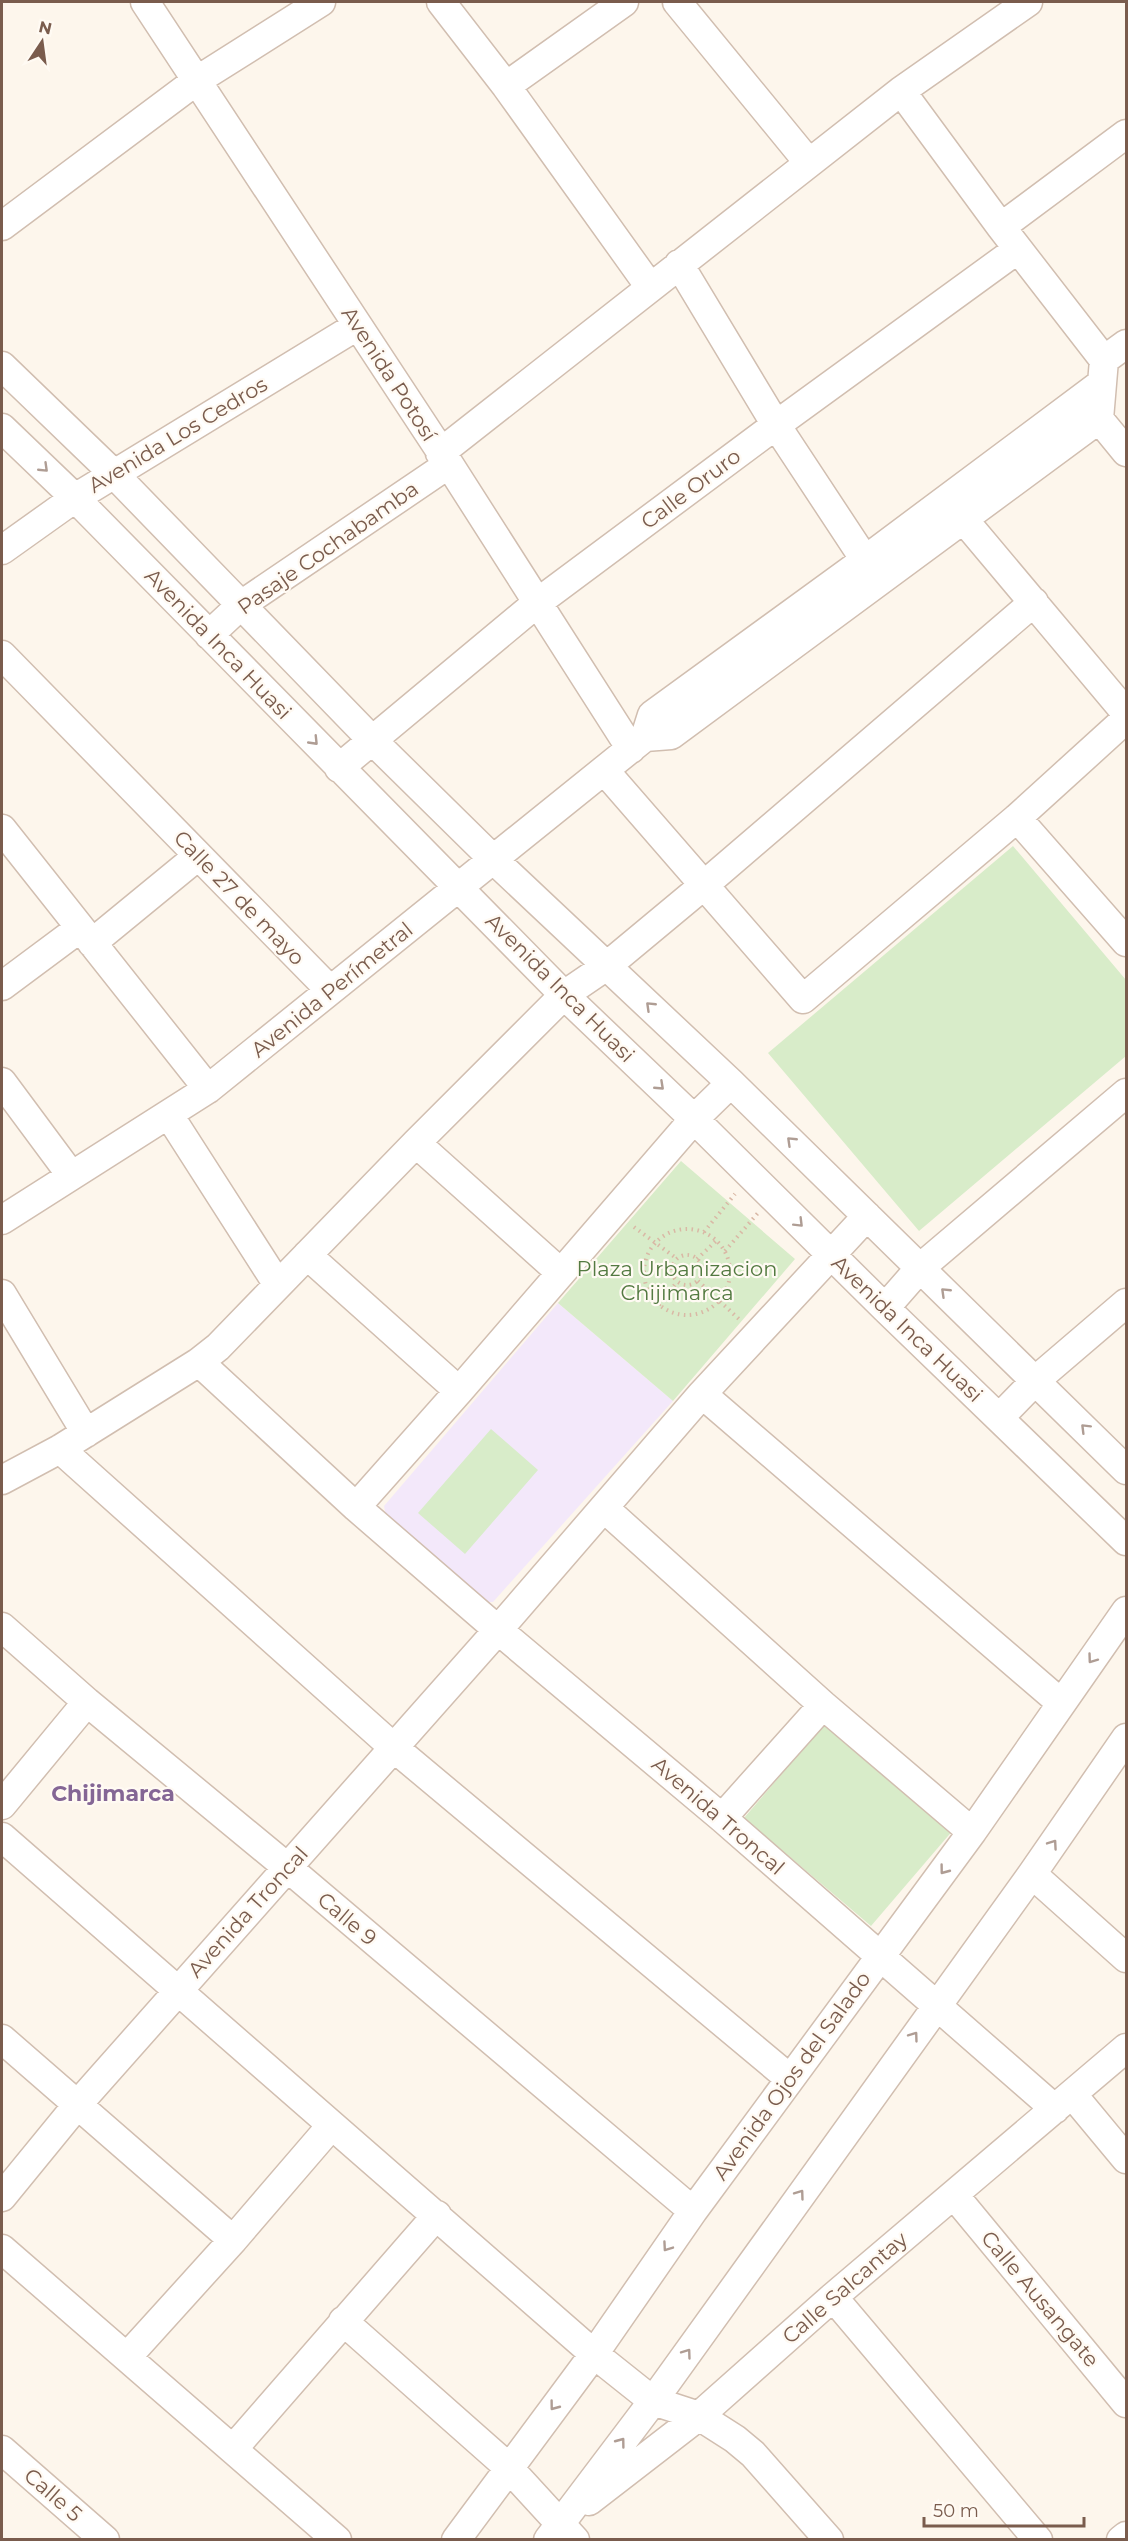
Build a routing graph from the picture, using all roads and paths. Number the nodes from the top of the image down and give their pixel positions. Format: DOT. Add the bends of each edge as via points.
graph roads {
  1 [pos="145,2"];
  2 [pos="321,2"];
  3 [pos="441,2"];
  4 [pos="624,2"];
  5 [pos="677,2"];
  6 [pos="1028,2"];
  7 [pos="196,81"];
  8 [pos="506,86"];
  9 [pos="901,91"];
  10 [pos="1126,134"];
  11 [pos="809,163"];
  12 [pos="4,218"];
  13 [pos="1001,227"];
  14 [pos="1018,249"];
  15 [pos="679,264"];
  16 [pos="650,287"];
  17 [pos="357,326"];
  18 [pos="1111,362"];
  19 [pos="2,366"];
  20 [pos="1099,419"];
  21 [pos="776,424"];
  22 [pos="2,428"];
  23 [pos="1126,452"];
  24 [pos="445,459"];
  25 [pos="114,474"];
  26 [pos="75,498"];
  27 [pos="964,520"];
  28 [pos="2,550"];
  29 [pos="865,560"];
  30 [pos="537,603"];
  31 [pos="1034,603"];
  32 [pos="241,605"];
  33 [pos="209,635"];
  34 [pos="2,655"];
  35 [pos="1126,713"];
  36 [pos="1126,719"];
  37 [pos="372,740"];
  38 [pos="638,743"];
  39 [pos="339,768"];
  40 [pos="604,771"];
  41 [pos="1017,818"];
  42 [pos="2,828"];
  43 [pos="198,856"];
  44 [pos="493,859"];
  45 [pos="704,886"];
  46 [pos="460,887"];
  47 [pos="86,936"];
  48 [pos="1126,942"];
  49 [pos="608,965"];
  50 [pos="2,986"];
  51 [pos="330,990"];
  52 [pos="564,995"];
  53 [pos="2,1082"];
  54 [pos="731,1083"];
  55 [pos="208,1089"];
  56 [pos="1126,1093"];
  57 [pos="170,1114"];
  58 [pos="694,1119"];
  59 [pos="416,1143"];
  60 [pos="71,1175"];
  61 [pos="751,1175"];
  62 [pos="773,1197"];
  63 [pos="615,1212"];
  64 [pos="867,1216"];
  65 [pos="2,1220"];
  66 [pos="704,1232"];
  67 [pos="717,1240"];
  68 [pos="656,1243"];
  69 [pos="725,1251"];
  70 [pos="830,1254"];
  71 [pos="306,1255"];
  72 [pos="676,1258"];
  73 [pos="697,1259"];
  74 [pos="920,1268"];
  75 [pos="561,1273"];
  76 [pos="698,1281"];
  77 [pos="677,1282"];
  78 [pos="278,1285"];
  79 [pos="2,1294"];
  80 [pos="719,1302"];
  81 [pos="1126,1303"];
  82 [pos="659,1305"];
  83 [pos="885,1308"];
  84 [pos="756,1335"];
  85 [pos="199,1362"];
  86 [pos="1036,1380"];
  87 [pos="459,1391"];
  88 [pos="702,1394"];
  89 [pos="999,1418"];
  90 [pos="86,1433"];
  91 [pos="60,1449"];
  92 [pos="1126,1470"];
  93 [pos="2,1480"];
  94 [pos="356,1507"];
  95 [pos="604,1508"];
  96 [pos="1126,1542"];
  97 [pos="1126,1611"];
  98 [pos="2,1627"];
  99 [pos="498,1630"];
  100 [pos="87,1702"];
  101 [pos="1061,1702"];
  102 [pos="823,1705"];
  103 [pos="393,1747"];
  104 [pos="1123,1751"];
  105 [pos="2,1804"];
  106 [pos="722,1818"];
  107 [pos="972,1832"];
  108 [pos="2,1837"];
  109 [pos="288,1868"];
  110 [pos="1032,1874"];
  111 [pos="879,1956"];
  112 [pos="1126,1958"];
  113 [pos="177,1990"];
  114 [pos="935,2005"];
  115 [pos="2,2039"];
  116 [pos="1126,2048"];
  117 [pos="789,2078"];
  118 [pos="1063,2102"];
  119 [pos="78,2104"];
  120 [pos="331,2126"];
  121 [pos="1126,2159"];
  122 [pos="954,2195"];
  123 [pos="2,2197"];
  124 [pos="693,2211"];
  125 [pos="437,2215"];
  126 [pos="233,2240"];
  127 [pos="2,2249"];
  128 [pos="833,2296"];
  129 [pos="343,2321"];
  130 [pos="594,2354"];
  131 [pos="127,2357"];
  132 [pos="653,2401"];
  133 [pos="1126,2403"];
  134 [pos="699,2416"];
  135 [pos="233,2449"];
  136 [pos="2,2450"];
  137 [pos="508,2467"];
  138 [pos="561,2534"];
  139 [pos="1126,2535"];
  140 [pos="105,2540"];
  141 [pos="337,2540"];
  142 [pos="456,2540"];
  143 [pos="829,2540"];
  144 [pos="1038,2540"];
  145 [pos="1121,2540"];
  1 -- 7 [label="street, Avenida Potosí"];
  2 -- 7 [label="street"];
  3 -- 8 [label="street"];
  4 -- 8 [label="street"];
  5 -- 11 [label="street"];
  6 -- 9 [label="street, Pasaje Cochabamba"];
  7 -- 12 [label="street"];
  7 -- 17 [label="street, Avenida Potosí"];
  8 -- 16 [label="street"];
  9 -- 11 [label="street, Pasaje Cochabamba"];
  9 -- 13 [label="street"];
  10 -- 13 [label="street"];
  11 -- 15 [label="street, Pasaje Cochabamba"];
  13 -- 14 [label="street"];
  14 -- 18 [label="street"];
  14 -- 21 [label="street, Calle Oruro"];
  15 -- 16 [label="street, Pasaje Cochabamba"];
  15 -- 21 [label="street"];
  16 -- 24 [label="street, Pasaje Cochabamba"];
  17 -- 24 [label="street, Avenida Potosí"];
  17 -- 25 [label="street, Avenida Los Cedros"];
  18 -- 20 [label="street"];
  18 -- 29 [label="street"];
  19 -- 25 [label="street, Avenida Inca Huasi"];
  20 -- 23 [label="street"];
  20 -- 27 [label="street"];
  21 -- 29 [label="street"];
  21 -- 30 [label="street, Calle Oruro"];
  22 -- 26 [label="street, Avenida Inca Huasi, one-way"];
  24 -- 30 [label="street, Avenida Potosí"];
  24 -- 32 [label="street, Pasaje Cochabamba"];
  25 -- 26 [label="street, Avenida Los Cedros"];
  25 -- 32 [label="street, Avenida Inca Huasi"];
  26 -- 28 [label="street, Avenida Los Cedros"];
  26 -- 33 [label="street, Avenida Inca Huasi"];
  27 -- 31 [label="street"];
  27 -- 38 [label="street" via="671,735"];
  29 -- 38 [label="street" via="652,715"];
  30 -- 37 [label="street, Calle Oruro"];
  30 -- 38 [label="street, Avenida Potosí"];
  31 -- 35 [label="street"];
  31 -- 45 [label="street"];
  32 -- 33 [label="street, Pasaje Cochabamba"];
  32 -- 37 [label="street, Avenida Inca Huasi"];
  33 -- 39 [label="street, Avenida Inca Huasi, one-way"];
  34 -- 43 [label="street, Calle 27 de mayo"];
  36 -- 41 [label="street"];
  37 -- 39 [label="street, Calle Oruro"];
  37 -- 44 [label="street, Avenida Inca Huasi"];
  38 -- 40 [label="street, Avenida Perímetral"];
  39 -- 46 [label="street, Avenida Inca Huasi"];
  40 -- 44 [label="street, Avenida Perímetral"];
  40 -- 45 [label="street"];
  41 -- 45 [label="street" via="803,999"];
  41 -- 48 [label="street"];
  42 -- 47 [label="street"];
  43 -- 47 [label="street"];
  43 -- 51 [label="street, Calle 27 de mayo"];
  44 -- 46 [label="street, Avenida Perímetral"];
  44 -- 49 [label="street, Avenida Inca Huasi"];
  45 -- 49 [label="street"];
  46 -- 51 [label="street, Avenida Perímetral"];
  46 -- 52 [label="street, Avenida Inca Huasi"];
  47 -- 50 [label="street"];
  47 -- 55 [label="street"];
  49 -- 52 [label="street"];
  54 -- 49 [label="street, Avenida Inca Huasi, one-way"];
  51 -- 55 [label="street, Avenida Perímetral"];
  52 -- 58 [label="street, Avenida Inca Huasi, one-way"];
  52 -- 59 [label="street"];
  53 -- 60 [label="street"];
  54 -- 58 [label="street"];
  64 -- 54 [label="street, Avenida Inca Huasi, one-way"];
  55 -- 57 [label="street, Avenida Perímetral"];
  56 -- 74 [label="street"];
  57 -- 60 [label="street, Avenida Perímetral"];
  57 -- 78 [label="street"];
  58 -- 61 [label="street, Avenida Inca Huasi"];
  58 -- 63 [label="street"];
  59 -- 71 [label="street"];
  59 -- 75 [label="street"];
  60 -- 65 [label="street, Avenida Perímetral"];
  61 -- 62 [label="street, Avenida Inca Huasi"];
  61 -- 66 [label="path"];
  62 -- 69 [label="path"];
  62 -- 70 [label="street, Avenida Inca Huasi, one-way"];
  63 -- 68 [label="path"];
  63 -- 75 [label="street"];
  64 -- 70 [label="street, Avenida Troncal"];
  64 -- 74 [label="street, Avenida Inca Huasi"];
  66 -- 67 [label="path"];
  66 -- 68 [label="path" via="675,1231"];
  67 -- 69 [label="path"];
  67 -- 73 [label="path"];
  68 -- 72 [label="path"];
  68 -- 82 [label="path" via="645,1262 644,1277 648,1291"];
  69 -- 80 [label="path" via="730,1277"];
  70 -- 83 [label="street, Avenida Inca Huasi"];
  70 -- 84 [label="street, Avenida Troncal"];
  71 -- 78 [label="street"];
  71 -- 87 [label="street"];
  72 -- 73 [label="path" via="686,1255"];
  72 -- 77 [label="path" via="671,1272"];
  73 -- 76 [label="path" via="702,1272"];
  74 -- 83 [label="street"];
  86 -- 74 [label="street, Avenida Inca Huasi, one-way"];
  75 -- 87 [label="street"];
  76 -- 77 [label="path" via="689,1286"];
  76 -- 80 [label="path"];
  77 -- 82 [label="path"];
  78 -- 85 [label="street"];
  79 -- 90 [label="street"];
  80 -- 82 [label="path" via="695,1315 681,1315"];
  80 -- 84 [label="path"];
  81 -- 86 [label="street"];
  83 -- 89 [label="street, Avenida Inca Huasi"];
  84 -- 88 [label="street, Avenida Troncal"];
  85 -- 90 [label="street"];
  85 -- 94 [label="street, Avenida Troncal"];
  86 -- 89 [label="street"];
  92 -- 86 [label="street, Avenida Inca Huasi, one-way"];
  87 -- 94 [label="street"];
  88 -- 95 [label="street, Avenida Troncal"];
  88 -- 101 [label="street"];
  89 -- 96 [label="street, Avenida Inca Huasi"];
  90 -- 91 [label="street"];
  91 -- 93 [label="street"];
  91 -- 103 [label="street"];
  94 -- 99 [label="street, Avenida Troncal"];
  95 -- 99 [label="street, Avenida Troncal"];
  95 -- 102 [label="street"];
  97 -- 101 [label="street, Avenida Ojos del Salado, one-way"];
  98 -- 100 [label="street, Calle 9"];
  99 -- 103 [label="street, Avenida Troncal"];
  99 -- 106 [label="street, Avenida Troncal"];
  100 -- 105 [label="street"];
  100 -- 109 [label="street, Calle 9"];
  101 -- 107 [label="street, Avenida Ojos del Salado"];
  102 -- 106 [label="street"];
  102 -- 107 [label="street"];
  103 -- 109 [label="street, Avenida Troncal"];
  103 -- 117 [label="street"];
  110 -- 104 [label="street, one-way"];
  106 -- 111 [label="street, Avenida Troncal"];
  107 -- 111 [label="street, Avenida Ojos del Salado, one-way"];
  108 -- 113 [label="street"];
  109 -- 113 [label="street, Avenida Troncal"];
  109 -- 124 [label="street, Calle 9"];
  110 -- 112 [label="street"];
  110 -- 114 [label="street"];
  111 -- 114 [label="street, Avenida Troncal"];
  111 -- 117 [label="street, Avenida Ojos del Salado"];
  113 -- 119 [label="street, Avenida Troncal"];
  113 -- 120 [label="street"];
  114 -- 118 [label="street, Avenida Troncal"];
  132 -- 114 [label="street, one-way"];
  115 -- 119 [label="street"];
  116 -- 118 [label="street, Calle Salcantay"];
  117 -- 124 [label="street, Avenida Ojos del Salado"];
  118 -- 121 [label="street, Avenida Troncal"];
  118 -- 122 [label="street, Calle Salcantay"];
  119 -- 123 [label="street, Avenida Troncal"];
  119 -- 126 [label="street"];
  120 -- 125 [label="street"];
  120 -- 126 [label="street"];
  122 -- 128 [label="street, Calle Salcantay"];
  122 -- 133 [label="street, Calle Ausangate"];
  124 -- 130 [label="street, Avenida Ojos del Salado, one-way"];
  125 -- 129 [label="street"];
  125 -- 130 [label="street"];
  126 -- 131 [label="street"];
  127 -- 131 [label="street"];
  128 -- 134 [label="street, Calle Salcantay"];
  128 -- 144 [label="street"];
  129 -- 135 [label="street"];
  129 -- 137 [label="street"];
  130 -- 132 [label="street"];
  130 -- 137 [label="street, Avenida Ojos del Salado, one-way"];
  131 -- 135 [label="street"];
  132 -- 134 [label="street"];
  138 -- 132 [label="street, one-way"];
  134 -- 138 [label="street, Calle Salcantay"];
  134 -- 143 [label="street" via="753,2454"];
  135 -- 141 [label="street"];
  136 -- 140 [label="street, Calle 5"];
  137 -- 138 [label="street"];
  137 -- 142 [label="street, Avenida Ojos del Salado"];
  139 -- 145 [label="street"];
}
